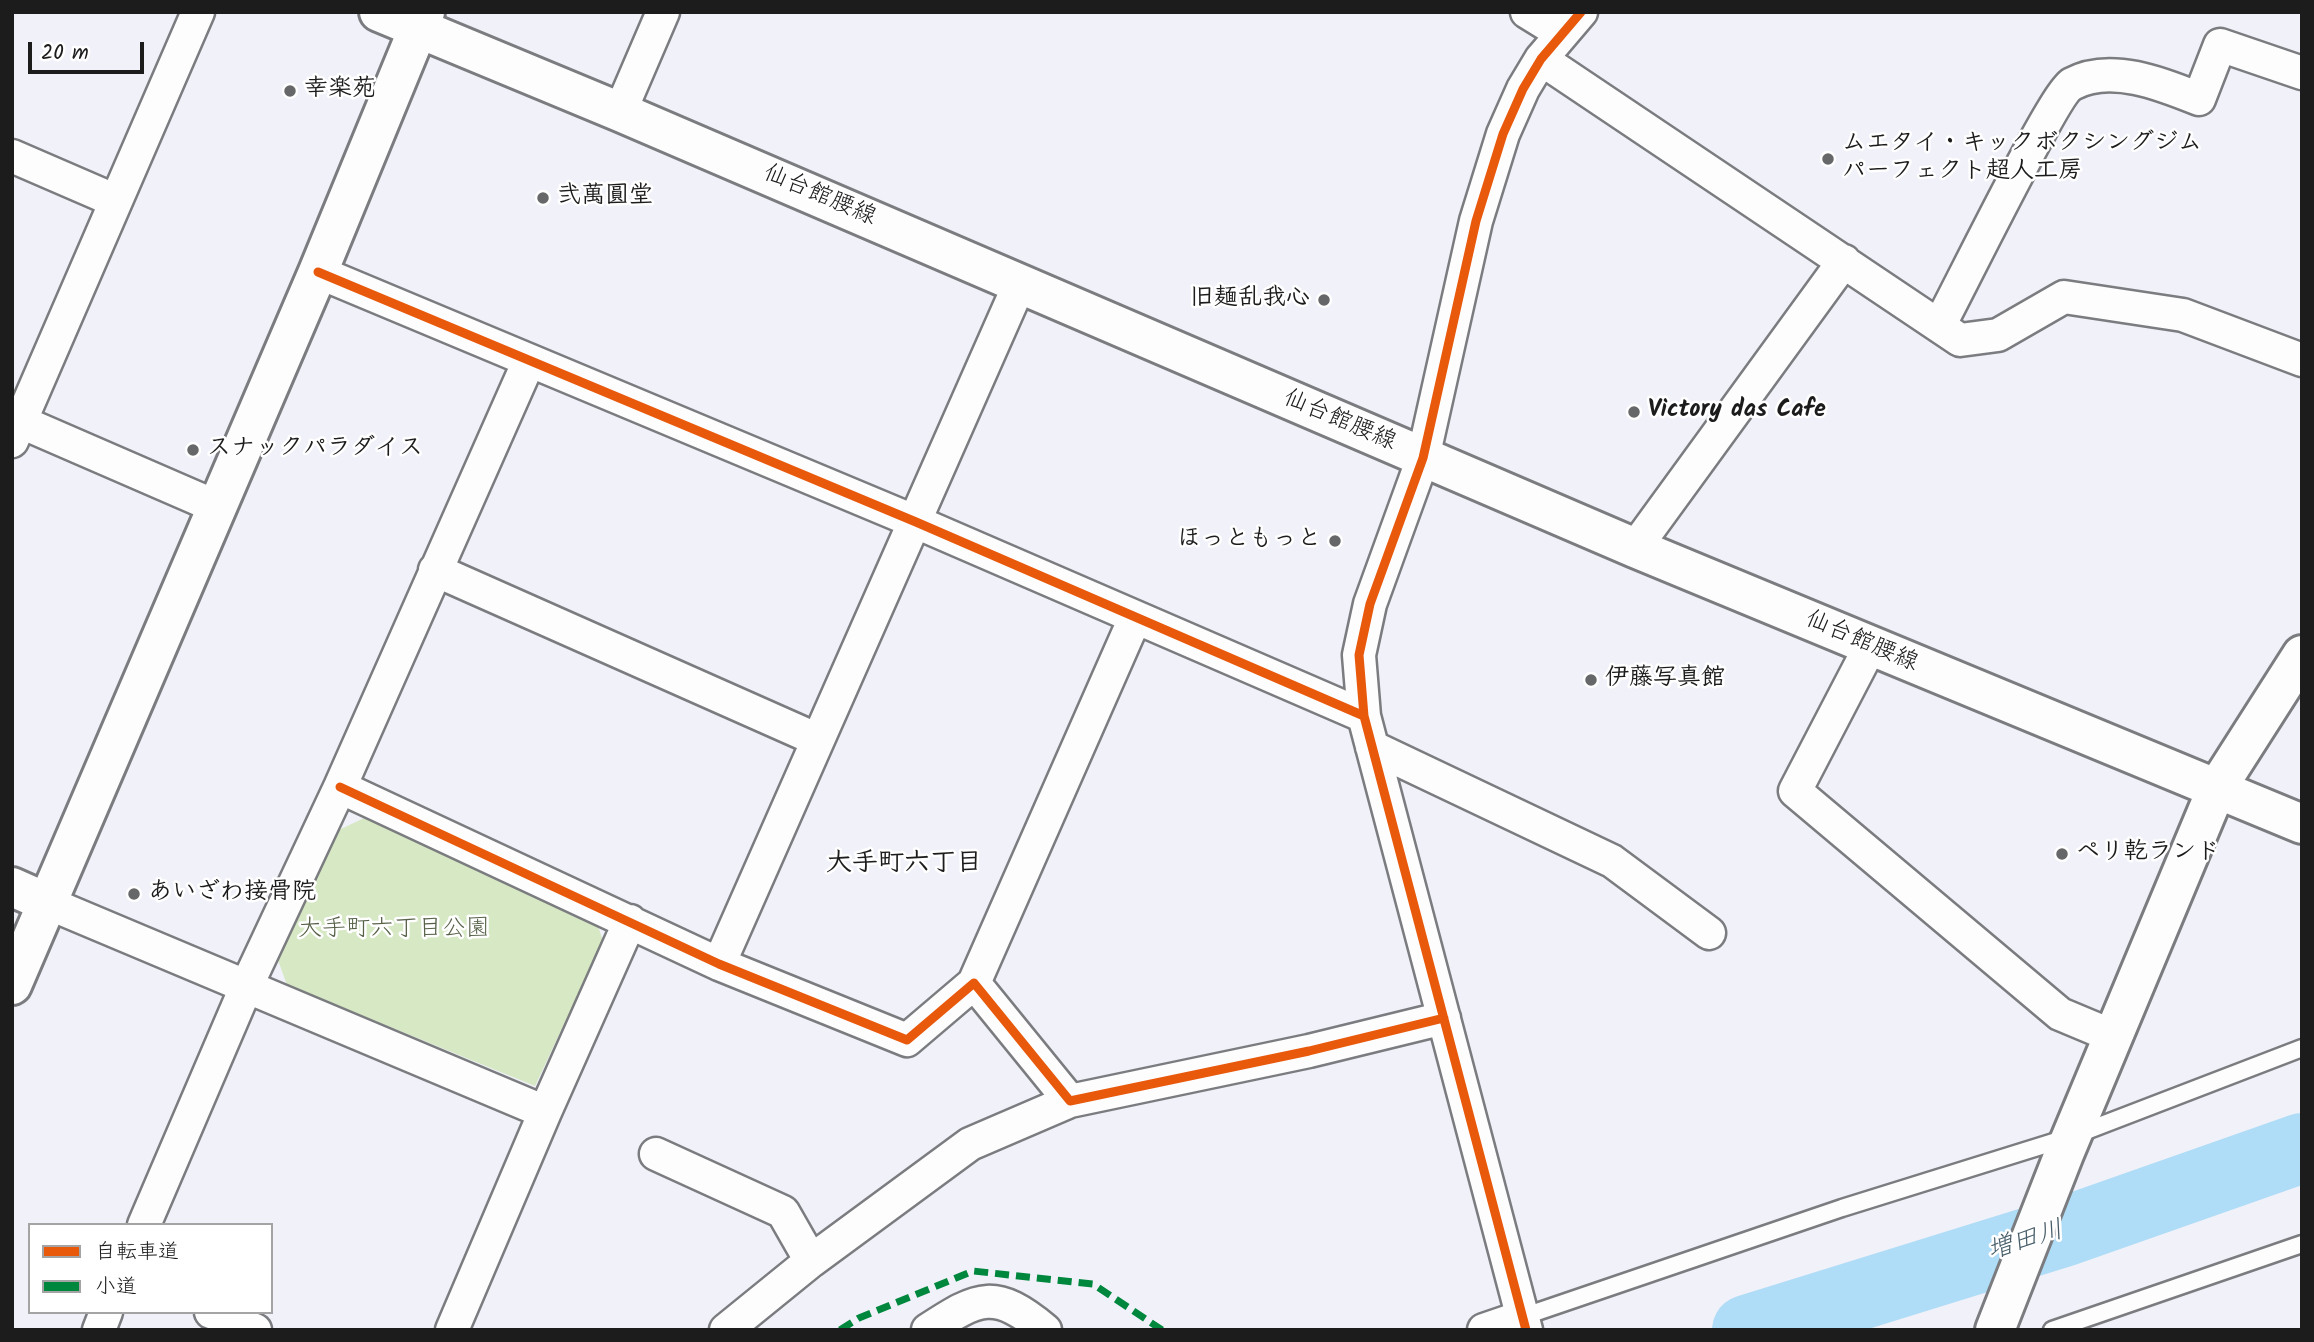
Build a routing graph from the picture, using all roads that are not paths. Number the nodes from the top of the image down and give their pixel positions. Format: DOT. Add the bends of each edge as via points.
graph roads {
  1 [pos="198,12"];
  2 [pos="379,12"];
  3 [pos="663,12"];
  4 [pos="1527,12"];
  5 [pos="422,20"];
  6 [pos="1571,23"];
  7 [pos="1541,59"];
  8 [pos="2302,73"];
  9 [pos="620,112"];
  10 [pos="12,156"];
  11 [pos="116,201"];
  12 [pos="1843,261"];
  13 [pos="318,272"];
  14 [pos="1020,283"];
  15 [pos="1939,326"];
  16 [pos="2302,360"];
  17 [pos="529,361"];
  18 [pos="15,427"];
  19 [pos="1423,458"];
  20 [pos="217,507"];
  21 [pos="916,522"];
  22 [pos="1635,548"];
  23 [pos="435,570"];
  24 [pos="1135,618"];
  25 [pos="1870,647"];
  26 [pos="2302,655"];
  27 [pos="1364,716"];
  28 [pos="818,740"];
  29 [pos="1372,747"];
  30 [pos="340,787"];
  31 [pos="2217,788"];
  32 [pos="2302,824"];
  33 [pos="12,887"];
  34 [pos="48,903"];
  35 [pos="630,921"];
  36 [pos="1709,933"];
  37 [pos="719,964"];
  38 [pos="974,983"];
  39 [pos="12,985"];
  40 [pos="247,985"];
  41 [pos="1444,1018"];
  42 [pos="2115,1037"];
  43 [pos="2302,1048"];
  44 [pos="1070,1101"];
  45 [pos="545,1112"];
  46 [pos="2068,1145"];
  47 [pos="656,1154"];
  48 [pos="145,1223"];
  49 [pos="2302,1244"];
  50 [pos="811,1261"];
  51 [pos="216,1314"];
  52 [pos="1524,1323"];
  53 [pos="255,1330"];
  54 [pos="452,1330"];
  55 [pos="726,1330"];
  56 [pos="928,1330"];
  57 [pos="1045,1330"];
  58 [pos="1484,1330"];
  59 [pos="1995,1330"];
  60 [pos="2052,1330"];
  1 -- 11 [label="street"];
  2 -- 5 [label="main road, 仙台館腰線"];
  3 -- 9 [label="street"];
  4 -- 6 [label="street"];
  5 -- 9 [label="main road, 仙台館腰線"];
  5 -- 13 [label="main road"];
  6 -- 7 [label="street"];
  7 -- 12 [label="street"];
  7 -- 19 [label="street" via="1503,134 1476,221"];
  8 -- 15 [label="street" via="2220,45 2199,99 2105,72 2070,85"];
  9 -- 14 [label="main road, 仙台館腰線"];
  10 -- 11 [label="street"];
  11 -- 18 [label="street"];
  12 -- 15 [label="street"];
  12 -- 22 [label="street"];
  13 -- 17 [label="street"];
  13 -- 20 [label="main road"];
  14 -- 19 [label="main road, 仙台館腰線"];
  14 -- 21 [label="street"];
  15 -- 16 [label="street" via="1960,340 1998,335 2064,297 2183,315"];
  17 -- 21 [label="street"];
  17 -- 23 [label="street"];
  18 -- 20 [label="street"];
  19 -- 22 [label="main road, 仙台館腰線"];
  19 -- 27 [label="street" via="1370,604 1359,655"];
  20 -- 34 [label="main road"];
  21 -- 24 [label="street"];
  21 -- 28 [label="street"];
  22 -- 25 [label="main road, 仙台館腰線"];
  23 -- 28 [label="street"];
  23 -- 30 [label="street"];
  24 -- 27 [label="street"];
  24 -- 38 [label="street"];
  25 -- 31 [label="main road, 仙台館腰線"];
  25 -- 42 [label="street" via="1795,791 2060,1014"];
  26 -- 31 [label="main road"];
  27 -- 29 [label="street"];
  28 -- 37 [label="street"];
  29 -- 36 [label="street" via="1612,861"];
  29 -- 41 [label="street"];
  30 -- 35 [label="street"];
  30 -- 40 [label="street"];
  31 -- 32 [label="main road, 仙台館腰線"];
  31 -- 42 [label="main road"];
  33 -- 34 [label="main road"];
  34 -- 39 [label="main road"];
  34 -- 40 [label="street"];
  35 -- 37 [label="street"];
  35 -- 45 [label="street"];
  37 -- 38 [label="street" via="906,1040"];
  38 -- 44 [label="street"];
  40 -- 45 [label="street"];
  40 -- 48 [label="street"];
  41 -- 44 [label="street"];
  41 -- 52 [label="street"];
  42 -- 46 [label="main road"];
  43 -- 46 [label="lane"];
  44 -- 50 [label="street" via="970,1144"];
  45 -- 54 [label="street"];
  46 -- 52 [label="lane" via="1842,1208"];
  46 -- 59 [label="main road"];
  47 -- 50 [label="street" via="783,1212"];
  49 -- 60 [label="lane"];
  50 -- 55 [label="street"];
  51 -- 53 [label="street"];
  52 -- 58 [label="street"];
  56 -- 57 [label="street" via="958,1310 989,1301 1016,1306"];
}
